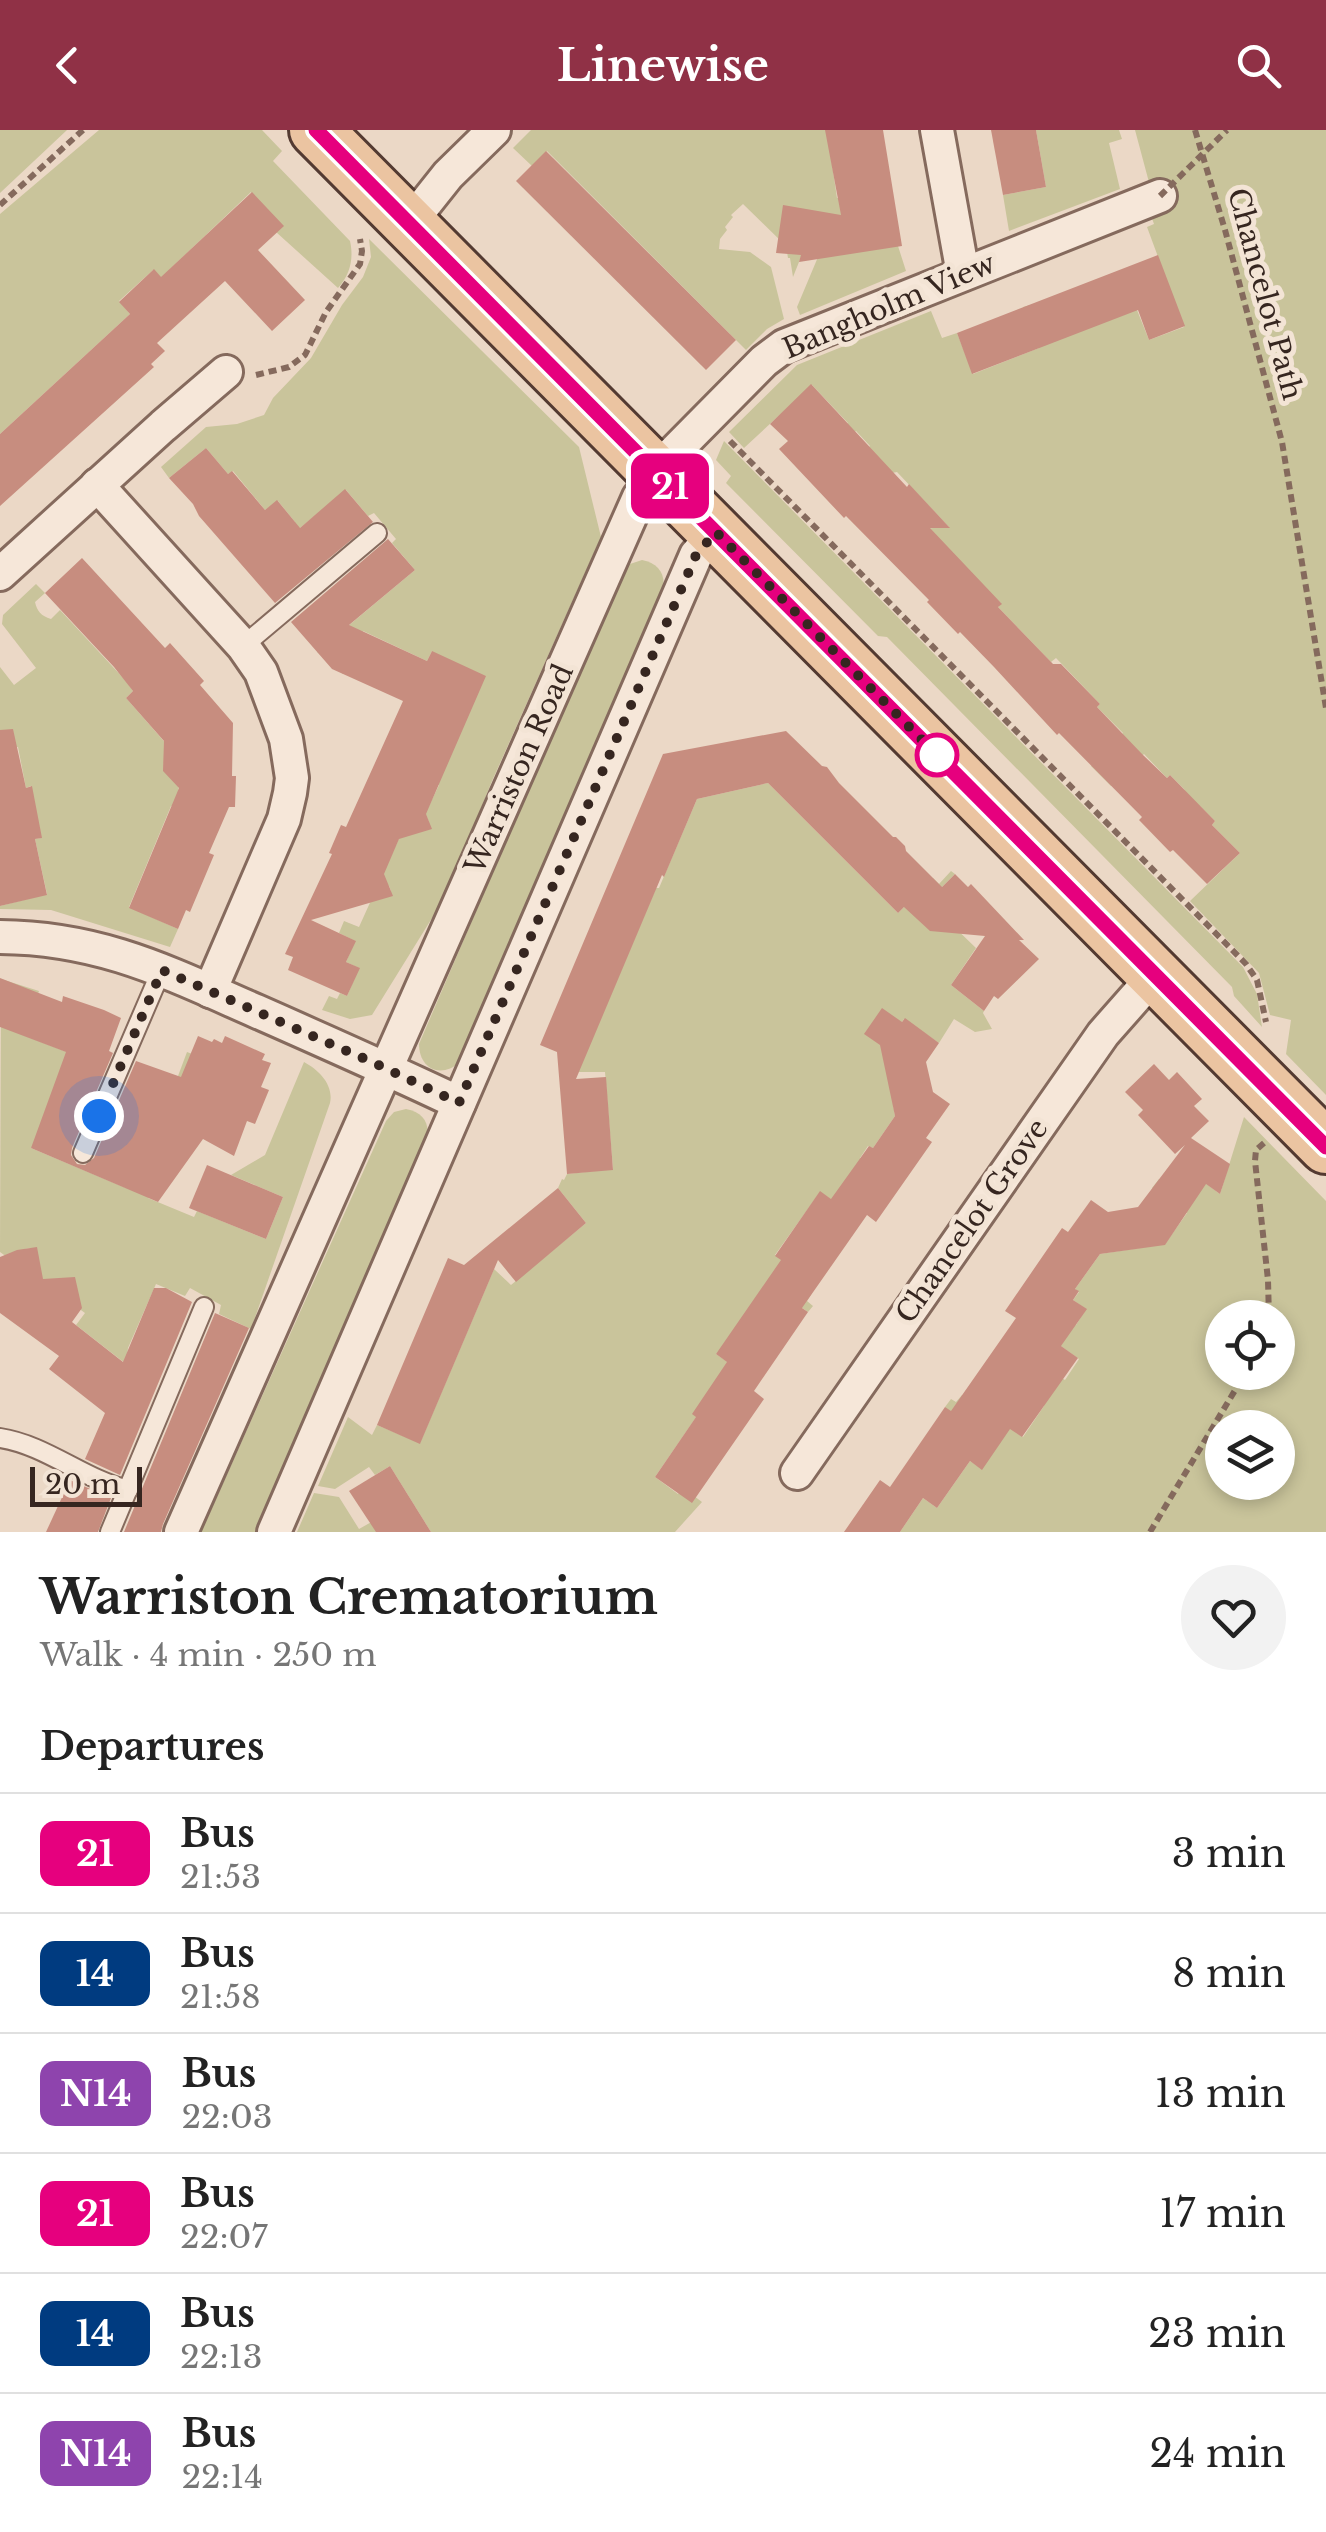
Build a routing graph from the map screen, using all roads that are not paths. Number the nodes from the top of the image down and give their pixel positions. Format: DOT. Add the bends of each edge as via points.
graph roads {
  1 [pos="316,130"];
  2 [pos="494,130"];
  3 [pos="937,130"];
  4 [pos="1160,196"];
  5 [pos="409,224"];
  6 [pos="963,274"];
  7 [pos="226,372"];
  8 [pos="657,474"];
  9 [pos="97,485"];
  10 [pos="377,532"];
  11 [pos="716,532"];
  12 [pos="0,574"];
  13 [pos="243,646"];
  14 [pos="0,937"];
  15 [pos="162,970"];
  16 [pos="1155,975"];
  17 [pos="210,991"];
  18 [pos="386,1068"];
  19 [pos="459,1103"];
  20 [pos="1298,1119"];
  21 [pos="83,1153"];
  22 [pos="204,1307"];
  23 [pos="0,1438"];
  24 [pos="797,1473"];
  25 [pos="128,1490"];
  26 [pos="110,1532"];
  27 [pos="181,1532"];
  28 [pos="274,1532"];
  1 -- 5 [label="main road"];
  2 -- 5 [label="street"];
  3 -- 6 [label="street"];
  4 -- 6 [label="street, Bangholm View"];
  5 -- 8 [label="main road"];
  6 -- 8 [label="street, Bangholm View" via="784,346"];
  7 -- 9 [label="street"];
  8 -- 11 [label="main road"];
  8 -- 18 [label="street, Warriston Road" via="638,497"];
  9 -- 12 [label="street"];
  9 -- 13 [label="street"];
  10 -- 13 [label="lane"];
  11 -- 16 [label="main road"];
  11 -- 19 [label="street" via="696,555"];
  13 -- 17 [label="street" via="278,712 292,778 284,820"];
  14 -- 15 [label="street" via="68,942"];
  15 -- 17 [label="street"];
  15 -- 21 [label="lane"];
  16 -- 20 [label="main road"];
  16 -- 24 [label="street, Chancelot Grove" via="1102,1034"];
  17 -- 18 [label="street"];
  18 -- 19 [label="street"];
  18 -- 27 [label="street, Warriston Road"];
  19 -- 28 [label="street"];
  22 -- 25 [label="lane"];
  23 -- 25 [label="lane"];
  25 -- 26 [label="lane"];
}
